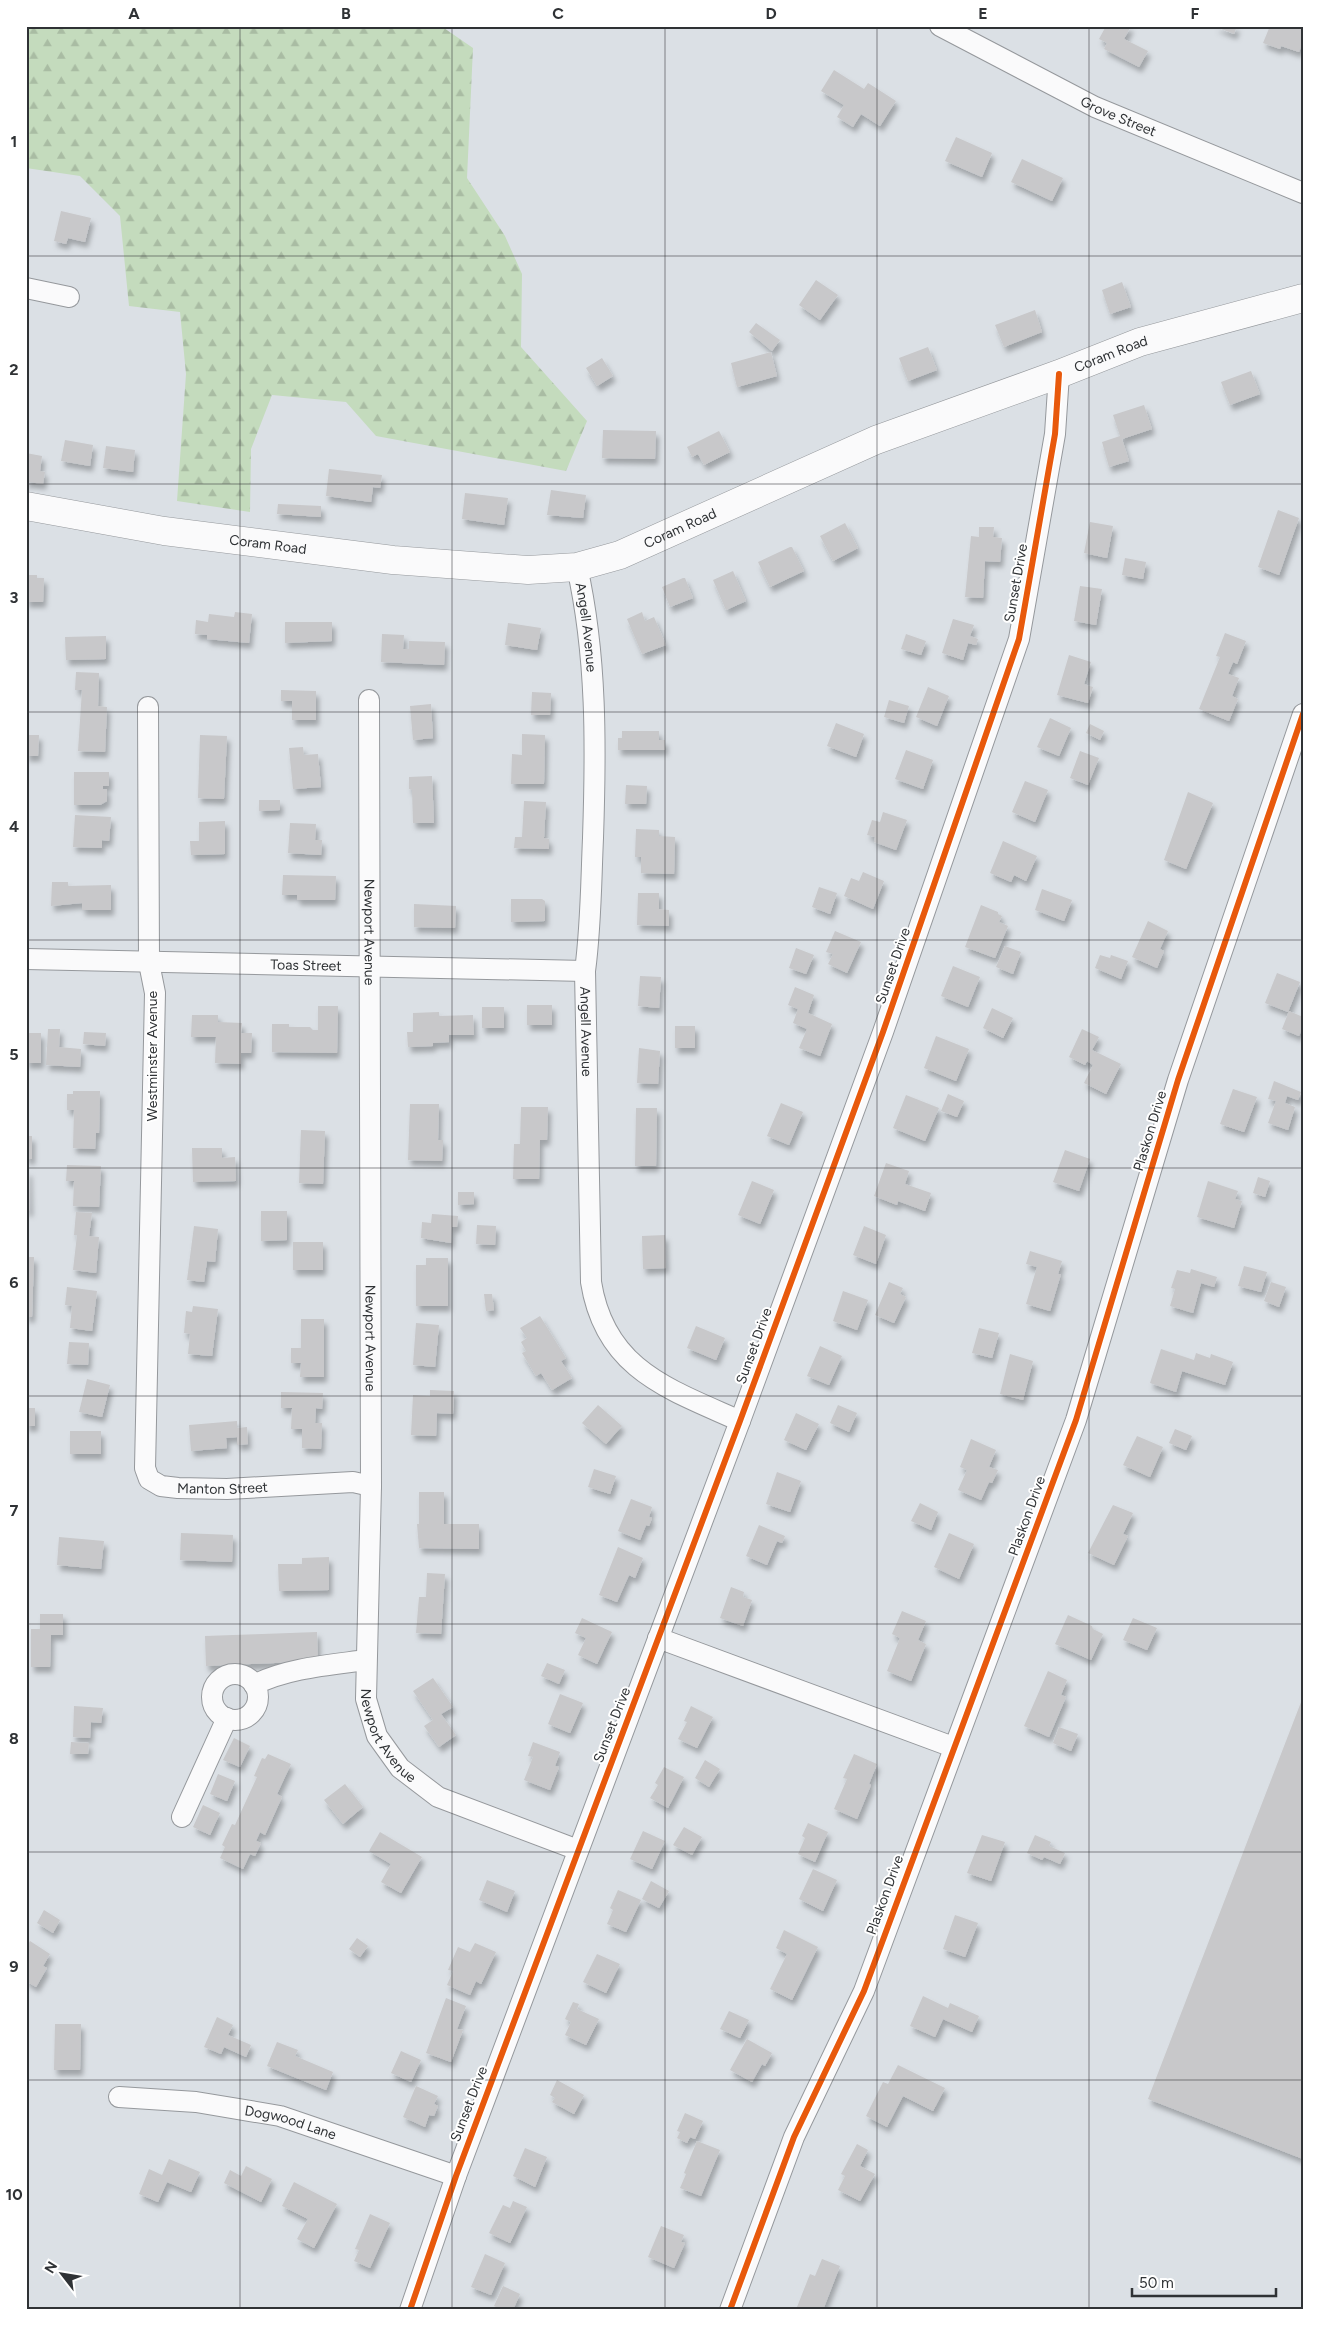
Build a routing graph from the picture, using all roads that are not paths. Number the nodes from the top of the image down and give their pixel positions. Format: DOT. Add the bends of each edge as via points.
graph roads {
  1 [pos="940,26"];
  2 [pos="1303,193"];
  3 [pos="26,288"];
  4 [pos="69,297"];
  5 [pos="1303,298"];
  6 [pos="1059,374"];
  7 [pos="26,506"];
  8 [pos="577,567"];
  9 [pos="369,700"];
  10 [pos="148,707"];
  11 [pos="1303,714"];
  12 [pos="26,959"];
  13 [pos="149,962"];
  14 [pos="368,966"];
  15 [pos="585,971"];
  16 [pos="146,1405"];
  17 [pos="740,1421"];
  18 [pos="371,1486"];
  19 [pos="658,1638"];
  20 [pos="366,1660"];
  21 [pos="254,1685"];
  22 [pos="227,1718"];
  23 [pos="953,1747"];
  24 [pos="182,1817"];
  25 [pos="578,1850"];
  26 [pos="119,2097"];
  27 [pos="456,2176"];
  28 [pos="410,2310"];
  29 [pos="730,2310"];
  1 -- 2 [label="street, Grove Street" via="1095,107"];
  3 -- 4 [label="street"];
  5 -- 6 [label="street, Coram Road" via="1140,342"];
  6 -- 8 [label="street, Coram Road" via="876,440 620,555"];
  6 -- 17 [label="street, Sunset Drive" via="1055,434 1019,639 883,1032"];
  7 -- 8 [label="street, Coram Road" via="164,531 393,560 528,570"];
  8 -- 15 [label="street, Angell Avenue" via="590,654 596,748 590,935"];
  9 -- 14 [label="street, Newport Avenue"];
  10 -- 13 [label="street, Westminster Avenue"];
  11 -- 23 [label="street, Plaskon Drive" via="1178,1080 1076,1420"];
  12 -- 13 [label="street, Toas Street"];
  13 -- 14 [label="street, Toas Street"];
  13 -- 16 [label="street, Westminster Avenue" via="154,993"];
  14 -- 15 [label="street, Toas Street"];
  14 -- 18 [label="street, Newport Avenue"];
  15 -- 17 [label="street, Angell Avenue" via="591,1282 595,1305 604,1326 630,1363 663,1386"];
  16 -- 18 [label="street, Manton Street" via="145,1468 149,1479 161,1486 228,1489 354,1482"];
  17 -- 19 [label="street, Sunset Drive"];
  18 -- 20 [label="street, Newport Avenue"];
  19 -- 23 [label="street"];
  19 -- 25 [label="street, Sunset Drive"];
  20 -- 21 [label="street" via="326,1665"];
  20 -- 25 [label="street, Newport Avenue" via="366,1699 377,1736 400,1768 438,1797"];
  21 -- 22 [label="street" via="258,1698 252,1712 239,1719"];
  21 -- 22 [label="street" via="238,1674 218,1682 213,1692 214,1703 219,1713"];
  22 -- 24 [label="street"];
  23 -- 29 [label="street, Plaskon Drive" via="864,1991 794,2137"];
  25 -- 27 [label="street, Sunset Drive"];
  26 -- 27 [label="street, Dogwood Lane" via="196,2102 280,2116"];
  27 -- 28 [label="street, Sunset Drive"];
}
